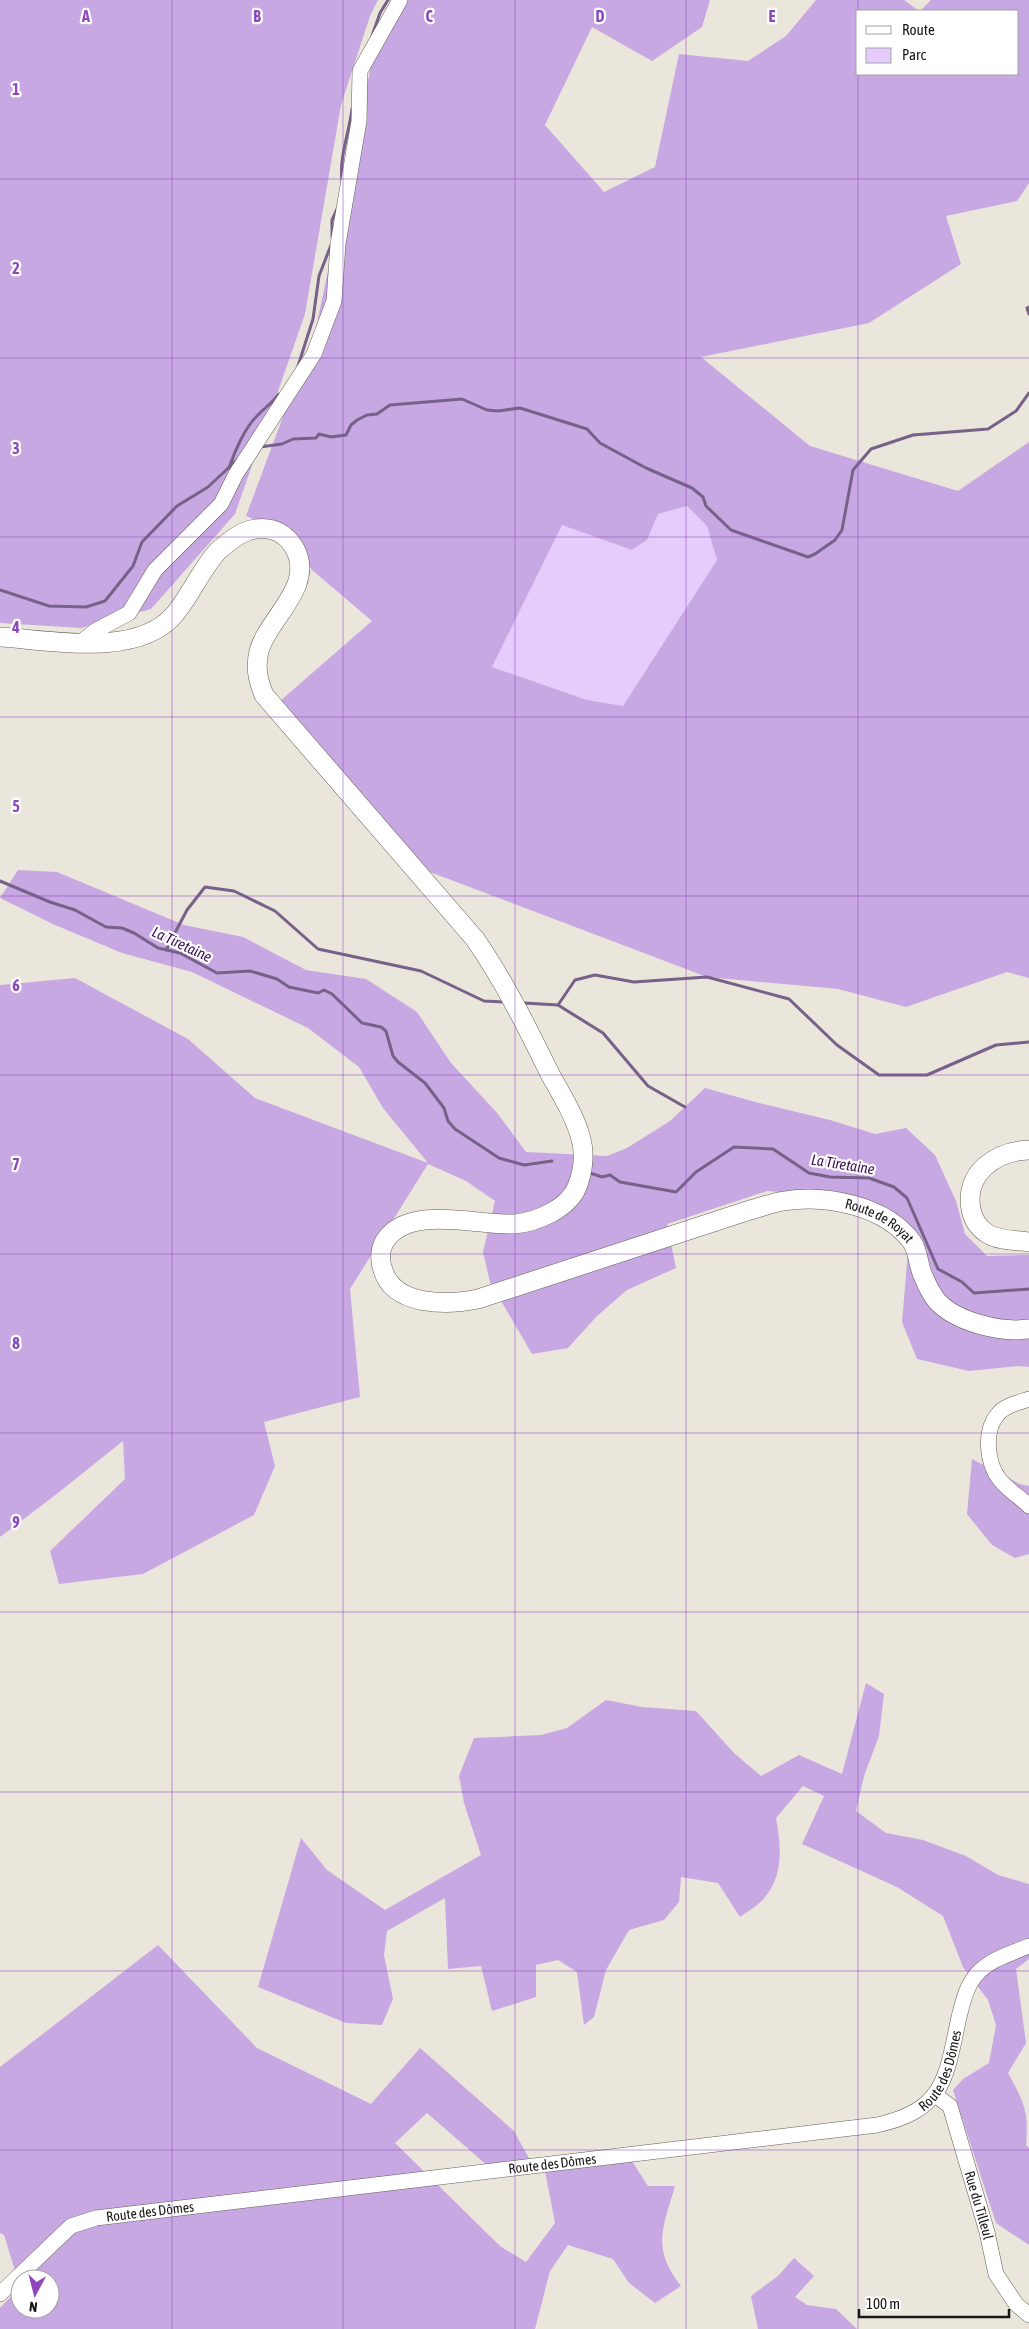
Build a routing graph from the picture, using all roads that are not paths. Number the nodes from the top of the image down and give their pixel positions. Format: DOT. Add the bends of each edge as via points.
graph roads {
  1 [pos="400,0"];
  2 [pos="0,637"];
  3 [pos="81,642"];
  4 [pos="1029,1150"];
  5 [pos="1029,1242"];
  6 [pos="1029,1329"];
  7 [pos="1029,1399"];
  8 [pos="1029,1506"];
  9 [pos="1029,1946"];
  10 [pos="935,2095"];
  11 [pos="0,2294"];
  12 [pos="1029,2315"];
  1 -- 3 [label="street" via="360,71 358,121 338,244 334,301 314,354 236,474 221,504 155,570 129,612"];
  2 -- 3 [label="main road, Route de Royat"];
  3 -- 6 [label="main road, Route de Royat" via="120,642 154,631 172,618 184,603 216,553 248,530 263,528 279,532 290,540 300,566 290,599 268,631 260,650 258,679 264,695 475,938 499,974 571,1114 584,1153 577,1188 568,1200 532,1221 514,1224 441,1220 403,1225 383,1243 381,1254 385,1278 394,1288 417,1299 438,1302 478,1299 784,1201 818,1200 880,1213 898,1226 913,1244 923,1277 937,1301 960,1319 993,1327"];
  4 -- 5 [label="main road" via="1015,1150 988,1162 972,1186 970,1200 978,1227 989,1235"];
  7 -- 8 [label="street" via="998,1414 990,1430 988,1447 991,1464 1000,1480"];
  9 -- 10 [label="street, Route des Dômes" via="993,1960 975,1975 964,1995 943,2080"];
  10 -- 11 [label="street, Route des Dômes" via="915,2113 877,2125 96,2218 71,2226"];
  10 -- 12 [label="street, Rue du Tilleul" via="950,2106 996,2274 1016,2304"];
}
